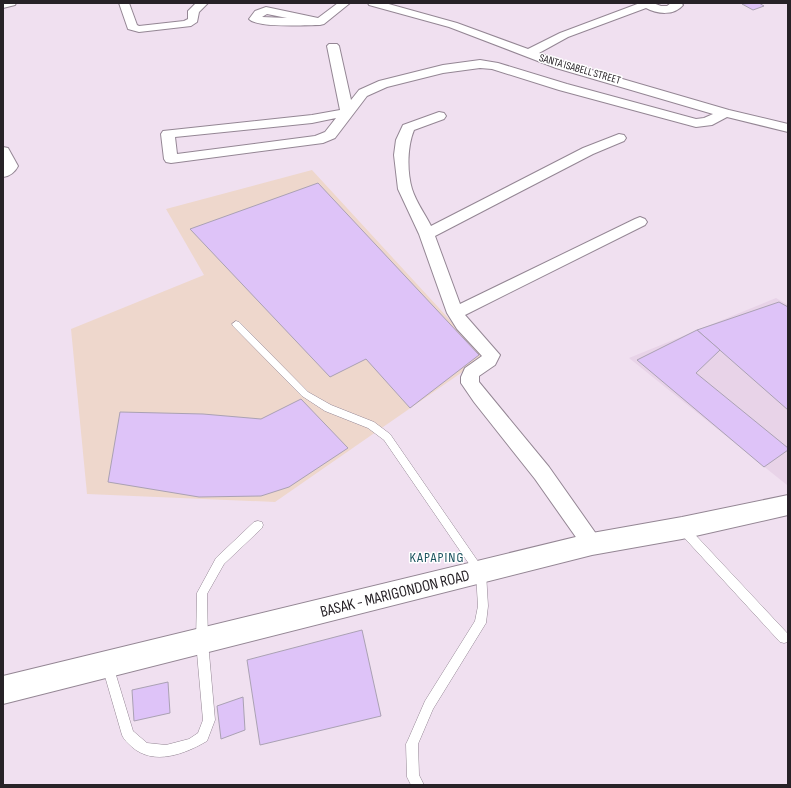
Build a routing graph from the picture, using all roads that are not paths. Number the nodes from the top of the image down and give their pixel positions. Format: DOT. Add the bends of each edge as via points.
graph roads {
  1 [pos="11,3"];
  2 [pos="124,3"];
  3 [pos="203,3"];
  4 [pos="346,3"];
  5 [pos="374,3"];
  6 [pos="676,3"];
  7 [pos="647,4"];
  8 [pos="3,5"];
  9 [pos="320,22"];
  10 [pos="333,46"];
  11 [pos="528,54"];
  12 [pos="346,112"];
  13 [pos="725,112"];
  14 [pos="439,116"];
  15 [pos="788,128"];
  16 [pos="619,138"];
  17 [pos="3,151"];
  18 [pos="3,173"];
  19 [pos="640,222"];
  20 [pos="427,234"];
  21 [pos="455,313"];
  22 [pos="236,324"];
  23 [pos="788,505"];
  24 [pos="258,525"];
  25 [pos="682,528"];
  26 [pos="592,544"];
  27 [pos="481,573"];
  28 [pos="784,638"];
  29 [pos="202,642"];
  30 [pos="107,664"];
  31 [pos="3,690"];
  32 [pos="418,785"];
  1 -- 8 [label="street"];
  2 -- 3 [label="street" via="132,27 139,29 187,24 193,20 194,11"];
  4 -- 9 [label="street"];
  5 -- 11 [label="street, SANTA ISABELL STREET" via="453,25"];
  6 -- 7 [label="street" via="677,5 672,8 664,10"];
  7 -- 11 [label="street" via="564,35"];
  10 -- 12 [label="street"];
  11 -- 13 [label="street, SANTA ISABELL STREET"];
  12 -- 12 [label="street" via="312,119 168,134 171,159 318,140 330,135"];
  12 -- 13 [label="street" via="363,93 383,84 443,69 480,64 696,123 707,122"];
  13 -- 15 [label="street, SANTA ISABELL STREET"];
  14 -- 20 [label="street" via="408,128 401,155 405,189"];
  16 -- 20 [label="street"];
  17 -- 18 [label="street" via="11,166"];
  19 -- 21 [label="street"];
  20 -- 21 [label="street"];
  21 -- 26 [label="street" via="491,355 489,360 471,373 470,383 542,473"];
  22 -- 27 [label="lane" via="305,394 328,408 371,425 387,437"];
  23 -- 25 [label="main road, BASAK - MARIGONDON ROAD"];
  24 -- 29 [label="lane" via="220,562 202,593"];
  25 -- 26 [label="main road, BASAK - MARIGONDON ROAD"];
  25 -- 28 [label="lane"];
  26 -- 27 [label="main road, BASAK - MARIGONDON ROAD"];
  27 -- 29 [label="main road, BASAK - MARIGONDON ROAD"];
  27 -- 32 [label="lane" via="484,606 480,623 429,705 412,744 413,777"];
  29 -- 30 [label="main road, BASAK - MARIGONDON ROAD"];
  29 -- 30 [label="lane" via="209,720 203,737 191,744 166,750 144,749 128,735"];
  30 -- 31 [label="main road, BASAK - MARIGONDON ROAD"];
}
